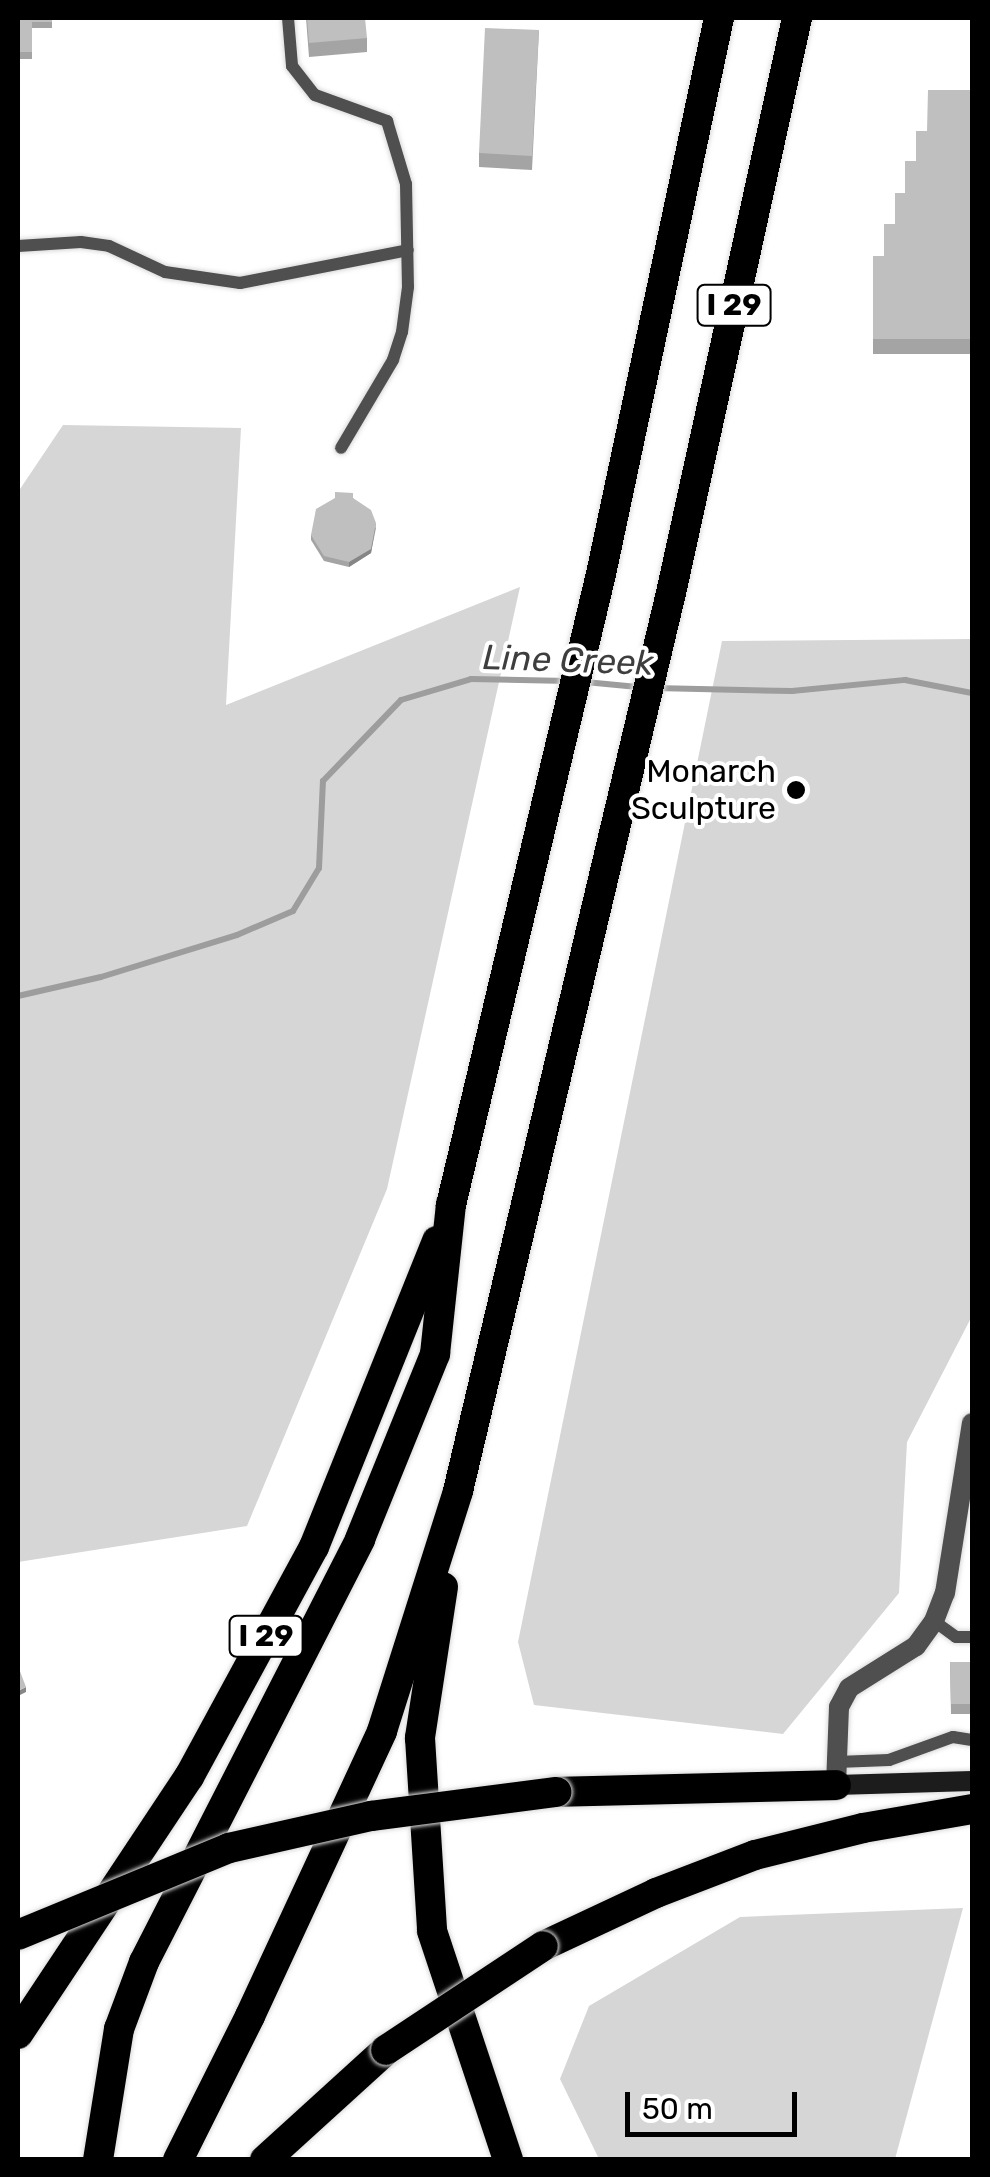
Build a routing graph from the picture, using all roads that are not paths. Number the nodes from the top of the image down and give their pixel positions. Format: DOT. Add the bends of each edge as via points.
graph roads {
  1 [pos="288,18"];
  2 [pos="719,18"];
  3 [pos="797,18"];
  4 [pos="18,246"];
  5 [pos="408,250"];
  6 [pos="341,448"];
  7 [pos="451,1205"];
  8 [pos="972,1423"];
  9 [pos="458,1492"];
  10 [pos="965,1502"];
  11 [pos="934,1621"];
  12 [pos="972,1638"];
  13 [pos="972,1740"];
  14 [pos="836,1773"];
  15 [pos="972,1781"];
  16 [pos="972,1809"];
  17 [pos="18,1935"];
  18 [pos="18,2034"];
  19 [pos="98,2160"];
  20 [pos="178,2160"];
  21 [pos="265,2160"];
  22 [pos="508,2160"];
  1 -- 5 [label="lane" via="292,66 315,95 387,121 406,184"];
  2 -- 7 [label="highway, I 29" via="554,783"];
  3 -- 9 [label="highway, I 29" via="671,593"];
  4 -- 5 [label="lane" via="109,246 165,272 240,282"];
  5 -- 6 [label="lane" via="402,332 393,360"];
  7 -- 18 [label="highway, I 29" via="314,1548 189,1777"];
  7 -- 19 [label="highway" via="435,1354 360,1538 144,1962 119,2029"];
  8 -- 10 [label="street"];
  9 -- 20 [label="highway, I 29" via="382,1731"];
  9 -- 22 [label="highway" via="420,1738 432,1931"];
  10 -- 11 [label="street"];
  11 -- 12 [label="lane" via="956,1637"];
  11 -- 14 [label="street" via="916,1646 849,1688 838,1706"];
  13 -- 14 [label="lane" via="953,1737"];
  14 -- 15 [label="main road"];
  14 -- 17 [label="highway, bridge" via="556,1792 371,1816 229,1848"];
  16 -- 21 [label="highway, bridge" via="755,1855 656,1892 543,1946 386,2050"];
}
